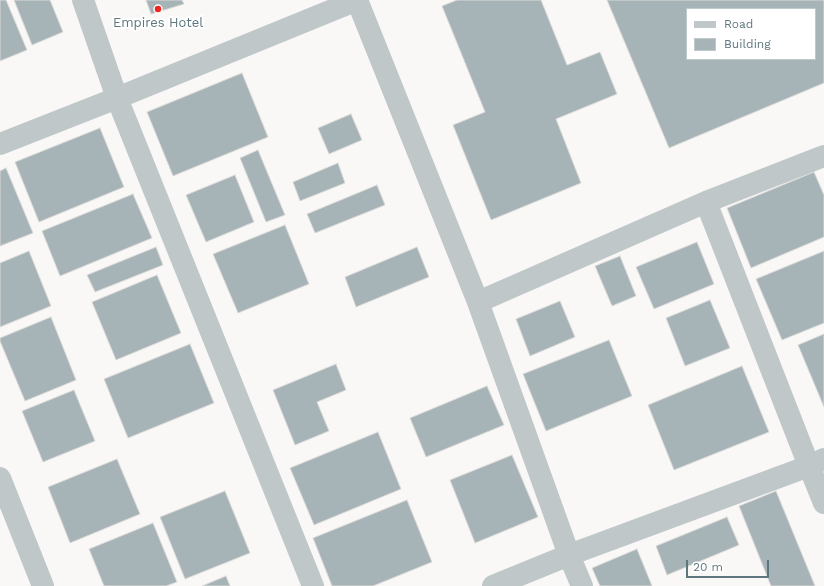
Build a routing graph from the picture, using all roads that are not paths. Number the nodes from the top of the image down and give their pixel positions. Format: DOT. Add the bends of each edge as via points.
graph roads {
  1 [pos="83,0"];
  2 [pos="357,0"];
  3 [pos="117,98"];
  4 [pos="0,144"];
  5 [pos="824,156"];
  6 [pos="706,202"];
  7 [pos="478,302"];
  8 [pos="816,463"];
  9 [pos="0,478"];
  10 [pos="824,503"];
  11 [pos="569,555"];
  12 [pos="43,586"];
  13 [pos="313,586"];
  14 [pos="493,586"];
  15 [pos="582,586"];
  1 -- 3 [label="street"];
  2 -- 3 [label="street"];
  2 -- 7 [label="street"];
  3 -- 4 [label="street"];
  3 -- 13 [label="street"];
  5 -- 6 [label="street"];
  6 -- 7 [label="street"];
  6 -- 8 [label="street"];
  7 -- 11 [label="street"];
  8 -- 10 [label="street"];
  8 -- 11 [label="street"];
  9 -- 12 [label="street"];
  11 -- 14 [label="street"];
  11 -- 15 [label="street"];
}
